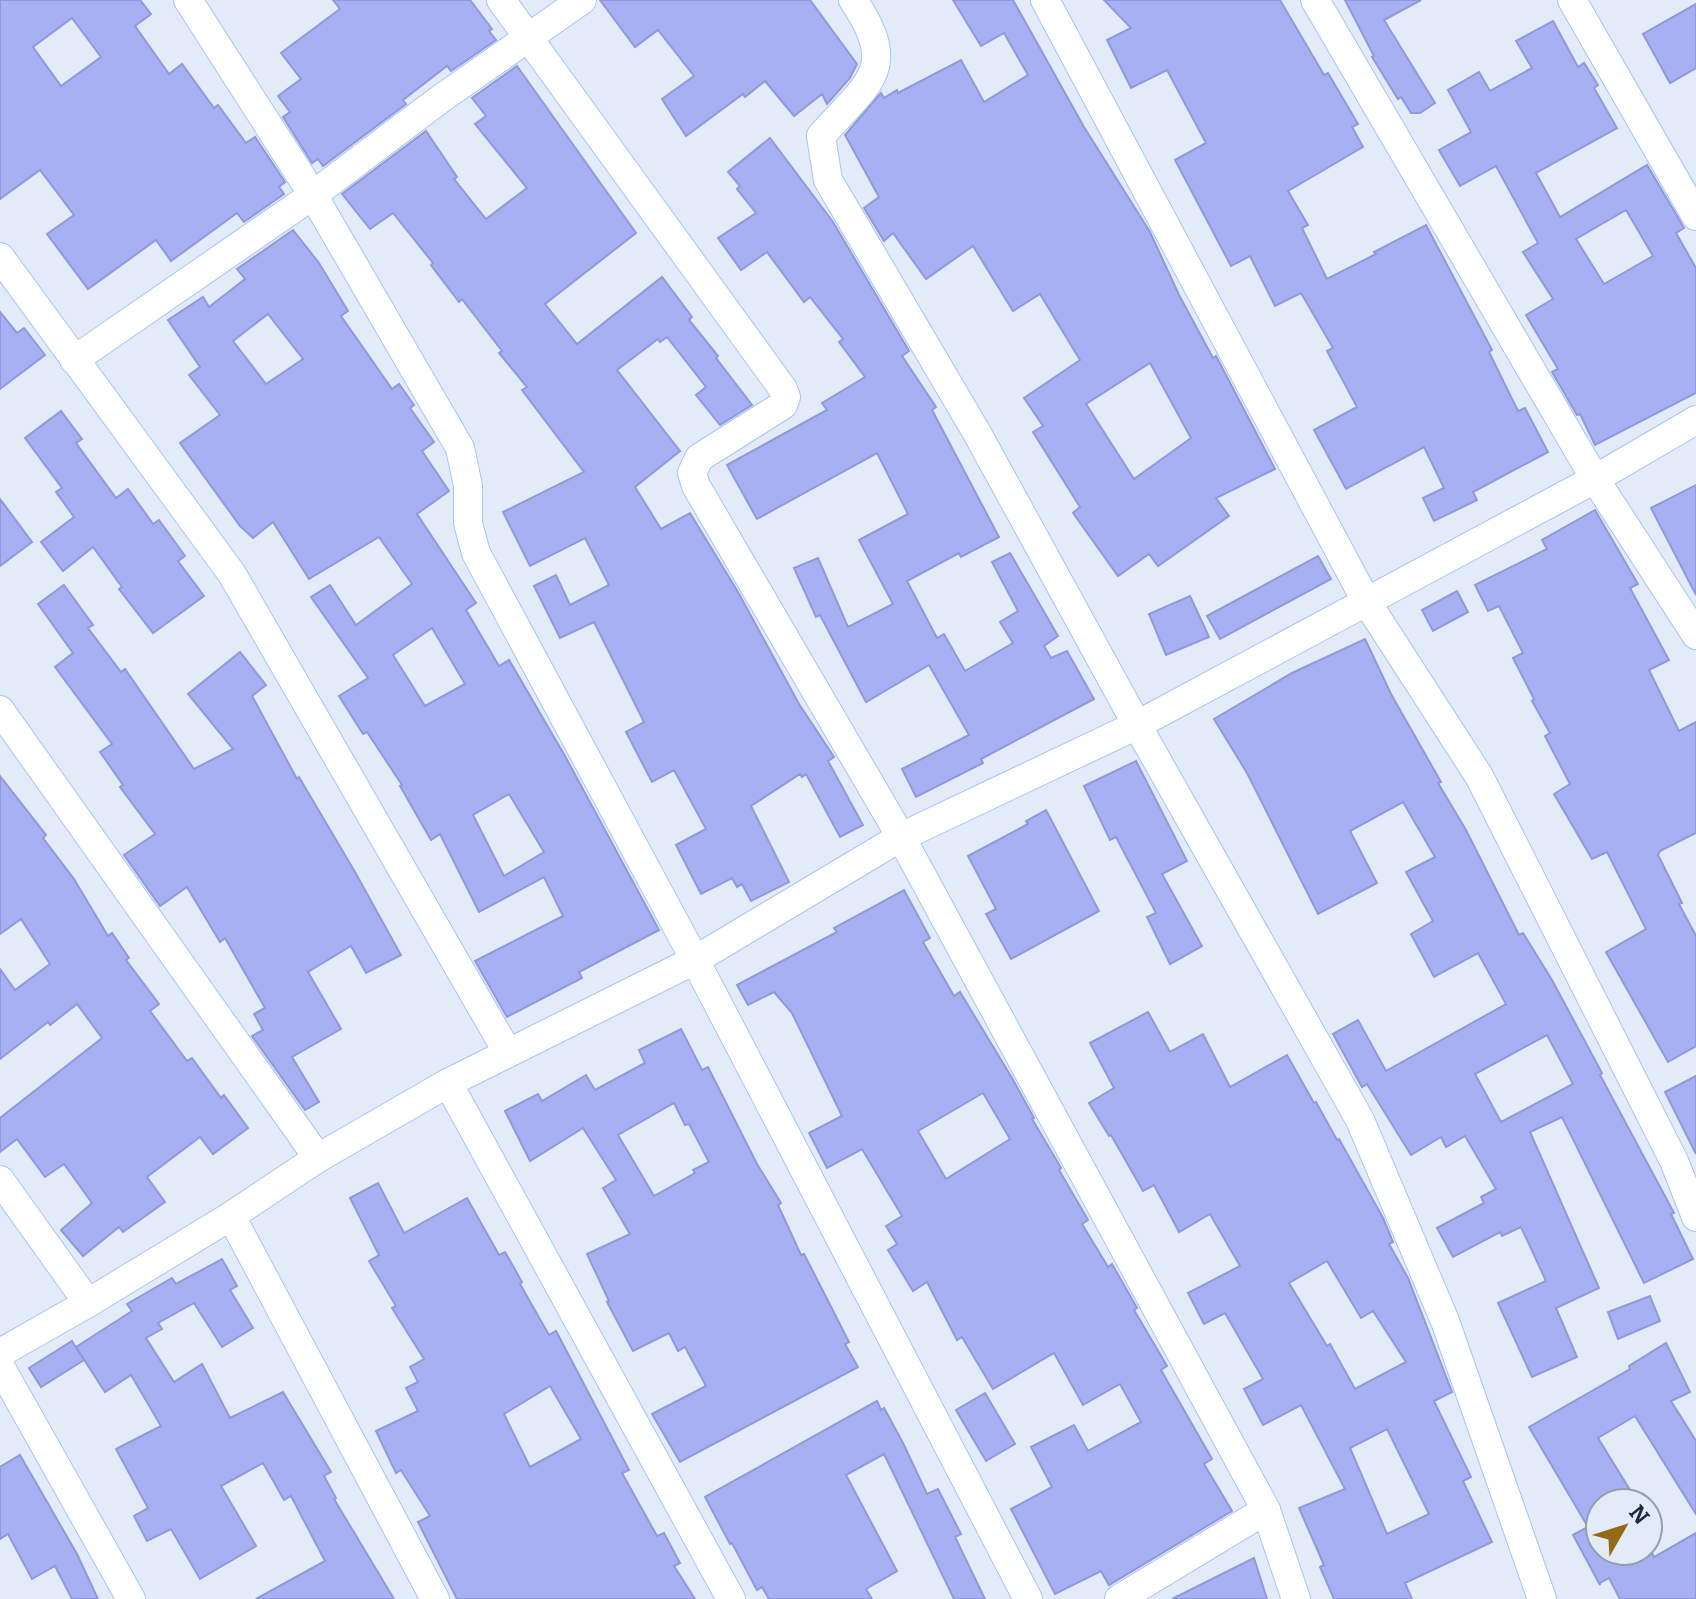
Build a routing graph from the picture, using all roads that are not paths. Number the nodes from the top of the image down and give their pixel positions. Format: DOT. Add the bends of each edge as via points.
graph roads {
  1 [pos="188,0"];
  2 [pos="501,0"];
  3 [pos="582,0"];
  4 [pos="853,0"];
  5 [pos="1045,0"];
  6 [pos="1315,0"];
  7 [pos="1572,0"];
  8 [pos="526,38"];
  9 [pos="313,195"];
  10 [pos="1696,216"];
  11 [pos="0,257"];
  12 [pos="74,360"];
  13 [pos="1696,420"];
  14 [pos="1595,479"];
  15 [pos="1366,601"];
  16 [pos="1696,635"];
  17 [pos="0,710"];
  18 [pos="1137,725"];
  19 [pos="901,837"];
  20 [pos="695,960"];
  21 [pos="508,1053"];
  22 [pos="448,1083"];
  23 [pos="318,1158"];
  24 [pos="0,1180"];
  25 [pos="231,1216"];
  26 [pos="1696,1217"];
  27 [pos="88,1303"];
  28 [pos="0,1353"];
  29 [pos="0,1366"];
  30 [pos="1266,1510"];
  31 [pos="131,1599"];
  32 [pos="435,1599"];
  33 [pos="731,1599"];
  34 [pos="1028,1599"];
  35 [pos="1119,1599"];
  36 [pos="1296,1599"];
  37 [pos="1542,1599"];
  1 -- 9 [label="street"];
  2 -- 8 [label="street"];
  3 -- 8 [label="street"];
  4 -- 18 [label="street" via="875,38 877,64 869,85 821,136 828,180 977,433"];
  5 -- 15 [label="street"];
  6 -- 14 [label="street"];
  7 -- 10 [label="street"];
  8 -- 9 [label="street"];
  8 -- 19 [label="street" via="783,389 783,405 699,458 692,473"];
  9 -- 12 [label="street"];
  9 -- 20 [label="street" via="460,448 476,553"];
  11 -- 12 [label="street"];
  12 -- 21 [label="street" via="232,574"];
  13 -- 14 [label="street"];
  14 -- 15 [label="street"];
  14 -- 16 [label="street"];
  15 -- 18 [label="street"];
  15 -- 26 [label="street" via="1479,776 1674,1161"];
  17 -- 23 [label="street"];
  18 -- 19 [label="street"];
  18 -- 37 [label="street" via="1360,1120 1445,1321"];
  19 -- 20 [label="street"];
  19 -- 30 [label="street"];
  20 -- 21 [label="street"];
  20 -- 34 [label="street"];
  21 -- 22 [label="street"];
  22 -- 23 [label="street"];
  22 -- 33 [label="street"];
  23 -- 25 [label="street"];
  24 -- 27 [label="street"];
  25 -- 27 [label="street"];
  25 -- 32 [label="street"];
  27 -- 28 [label="street"];
  29 -- 31 [label="street"];
  30 -- 35 [label="street"];
  30 -- 36 [label="street"];
}
